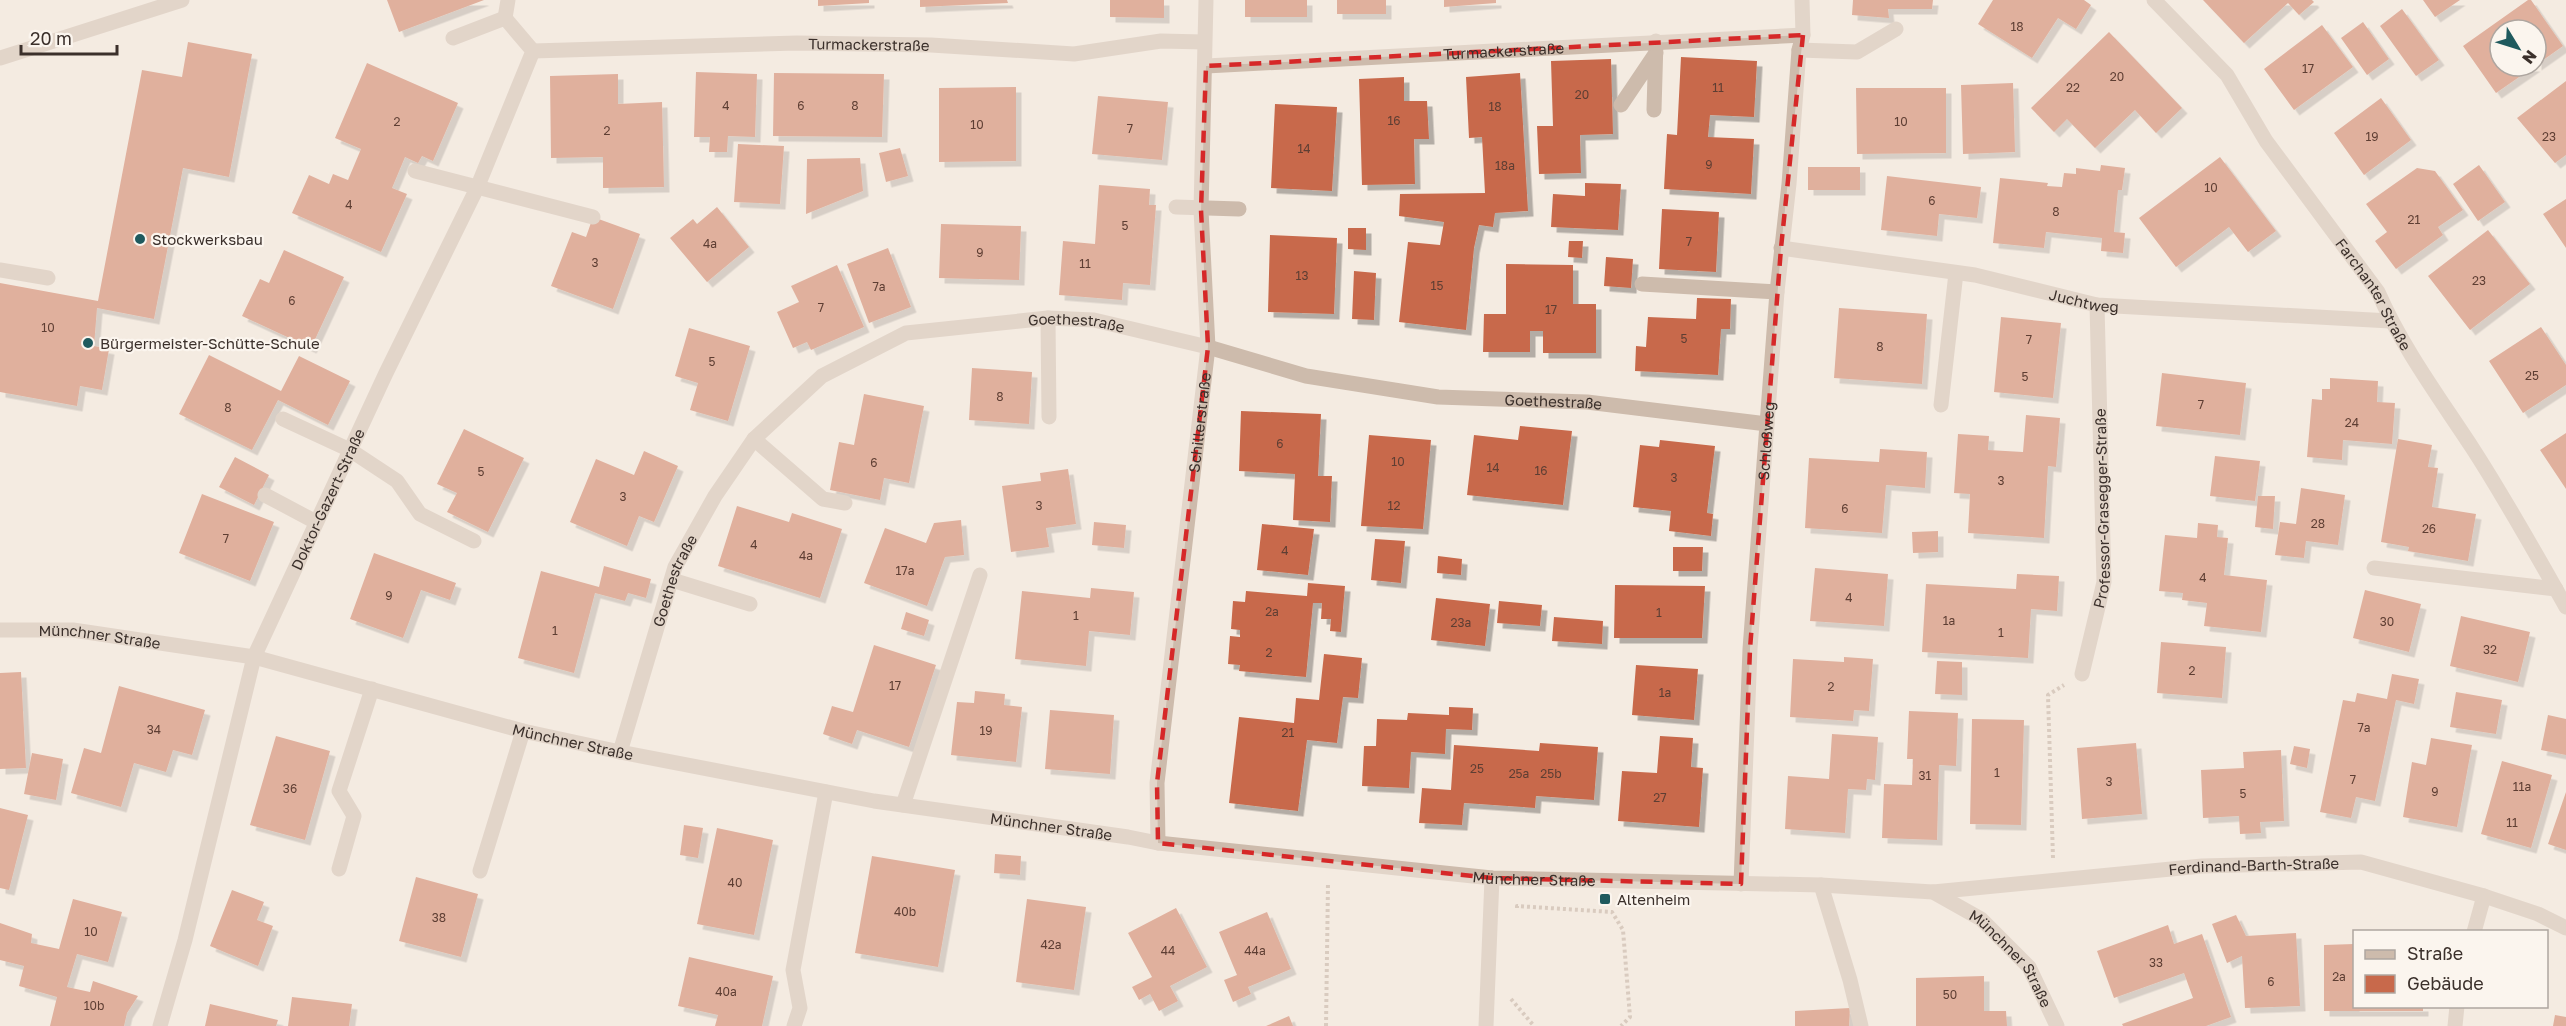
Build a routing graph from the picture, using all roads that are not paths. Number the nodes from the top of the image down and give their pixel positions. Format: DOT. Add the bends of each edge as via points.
graph roads {
  1 [pos="182,0"];
  2 [pos="508,0"];
  3 [pos="1206,0"];
  4 [pos="1803,0"];
  5 [pos="2154,0"];
  6 [pos="505,18"];
  7 [pos="1896,29"];
  8 [pos="1803,35"];
  9 [pos="453,38"];
  10 [pos="1204,42"];
  11 [pos="1656,46"];
  12 [pos="533,51"];
  13 [pos="1799,51"];
  14 [pos="0,58"];
  15 [pos="1206,66"];
  16 [pos="1621,105"];
  17 [pos="1654,110"];
  18 [pos="415,171"];
  19 [pos="477,188"];
  20 [pos="1176,207"];
  21 [pos="1239,209"];
  22 [pos="1201,210"];
  23 [pos="593,217"];
  24 [pos="1780,249"];
  25 [pos="0,270"];
  26 [pos="1956,273"];
  27 [pos="48,278"];
  28 [pos="1642,284"];
  29 [pos="1777,292"];
  30 [pos="2097,305"];
  31 [pos="1048,318"];
  32 [pos="2390,321"];
  33 [pos="1208,347"];
  34 [pos="1941,405"];
  35 [pos="1049,417"];
  36 [pos="283,419"];
  37 [pos="1767,424"];
  38 [pos="754,439"];
  39 [pos="350,450"];
  40 [pos="265,495"];
  41 [pos="845,503"];
  42 [pos="316,522"];
  43 [pos="474,541"];
  44 [pos="2374,568"];
  45 [pos="980,575"];
  46 [pos="672,580"];
  47 [pos="2556,589"];
  48 [pos="750,604"];
  49 [pos="2566,607"];
  50 [pos="0,630"];
  51 [pos="254,657"];
  52 [pos="2082,674"];
  53 [pos="372,689"];
  54 [pos="523,731"];
  55 [pos="620,752"];
  56 [pos="826,792"];
  57 [pos="903,805"];
  58 [pos="1158,843"];
  59 [pos="339,869"];
  60 [pos="480,871"];
  61 [pos="1492,878"];
  62 [pos="1741,884"];
  63 [pos="1821,885"];
  64 [pos="1933,892"];
  65 [pos="2484,896"];
  66 [pos="2566,928"];
  67 [pos="2475,930"];
  68 [pos="2457,1008"];
  69 [pos="160,1026"];
  70 [pos="795,1026"];
  71 [pos="1486,1026"];
  72 [pos="1861,1026"];
  73 [pos="2057,1026"];
  74 [pos="2455,1026"];
  1 -- 14 [label="street"];
  2 -- 6 [label="street"];
  3 -- 10 [label="street, Schillerstraße"];
  4 -- 8 [label="street, Schloßweg"];
  5 -- 32 [label="street, Farchanter Straße" via="2227,75 2266,141 2378,292"];
  6 -- 9 [label="street"];
  6 -- 12 [label="street"];
  7 -- 13 [label="street" via="1857,52"];
  8 -- 11 [label="street, Turmackerstraße"];
  8 -- 13 [label="street, Schloßweg"];
  10 -- 12 [label="street, Turmackerstraße" via="1161,41 1074,54 931,45 797,43"];
  10 -- 15 [label="street, Schillerstraße"];
  11 -- 15 [label="street, Turmackerstraße"];
  11 -- 16 [label="street"];
  11 -- 17 [label="street"];
  12 -- 19 [label="street, Doktor-Gazert-Straße"];
  13 -- 24 [label="street, Schloßweg"];
  15 -- 22 [label="street, Schillerstraße"];
  18 -- 19 [label="street"];
  19 -- 23 [label="street"];
  19 -- 39 [label="street, Doktor-Gazert-Straße"];
  20 -- 22 [label="street"];
  21 -- 22 [label="street"];
  22 -- 33 [label="street, Schillerstraße"];
  24 -- 26 [label="street, Juchtweg"];
  24 -- 29 [label="street, Schloßweg"];
  25 -- 27 [label="street"];
  26 -- 30 [label="street, Juchtweg"];
  26 -- 34 [label="street"];
  28 -- 29 [label="street"];
  29 -- 37 [label="street, Schloßweg"];
  30 -- 32 [label="street, Juchtweg"];
  30 -- 52 [label="street, Professor-Grasegger-Straße" via="2104,582"];
  31 -- 33 [label="street, Goethestraße" via="1094,320"];
  31 -- 35 [label="street"];
  31 -- 38 [label="street, Goethestraße" via="906,333 822,376"];
  32 -- 47 [label="street, Farchanter Straße" via="2473,449"];
  33 -- 37 [label="street, Goethestraße" via="1306,376 1438,397 1587,402"];
  33 -- 58 [label="street, Schillerstraße" via="1157,783"];
  36 -- 39 [label="street"];
  37 -- 62 [label="street, Schloßweg" via="1750,649"];
  38 -- 41 [label="street" via="823,499"];
  38 -- 46 [label="street, Goethestraße" via="715,496 675,567"];
  39 -- 42 [label="street, Doktor-Gazert-Straße"];
  39 -- 43 [label="street" via="397,481 420,514"];
  40 -- 42 [label="street"];
  42 -- 51 [label="street, Doktor-Gazert-Straße"];
  44 -- 47 [label="street"];
  45 -- 57 [label="street"];
  46 -- 48 [label="street"];
  46 -- 55 [label="street, Goethestraße"];
  47 -- 49 [label="street, Farchanter Straße"];
  50 -- 51 [label="street, Münchner Straße" via="73,630"];
  51 -- 53 [label="street, Münchner Straße"];
  51 -- 69 [label="street, Doktor-Gazert-Straße"];
  53 -- 54 [label="street, Münchner Straße"];
  53 -- 59 [label="street" via="339,791 354,816"];
  54 -- 55 [label="street, Münchner Straße"];
  54 -- 60 [label="street"];
  55 -- 56 [label="street, Münchner Straße"];
  56 -- 57 [label="street, Münchner Straße"];
  56 -- 70 [label="street" via="793,970 800,1008"];
  57 -- 58 [label="street, Münchner Straße"];
  58 -- 61 [label="street, Münchner Straße"];
  61 -- 62 [label="street, Münchner Straße"];
  61 -- 71 [label="street"];
  62 -- 63 [label="street, Münchner Straße"];
  63 -- 64 [label="street, Münchner Straße"];
  63 -- 72 [label="street"];
  64 -- 65 [label="street, Ferdinand-Barth-Straße" via="2202,866 2361,862"];
  64 -- 73 [label="street, Münchner Straße" via="1981,919 2029,968"];
  65 -- 66 [label="street, Ferdinand-Barth-Straße"];
  65 -- 67 [label="street"];
  68 -- 74 [label="street"];
}
